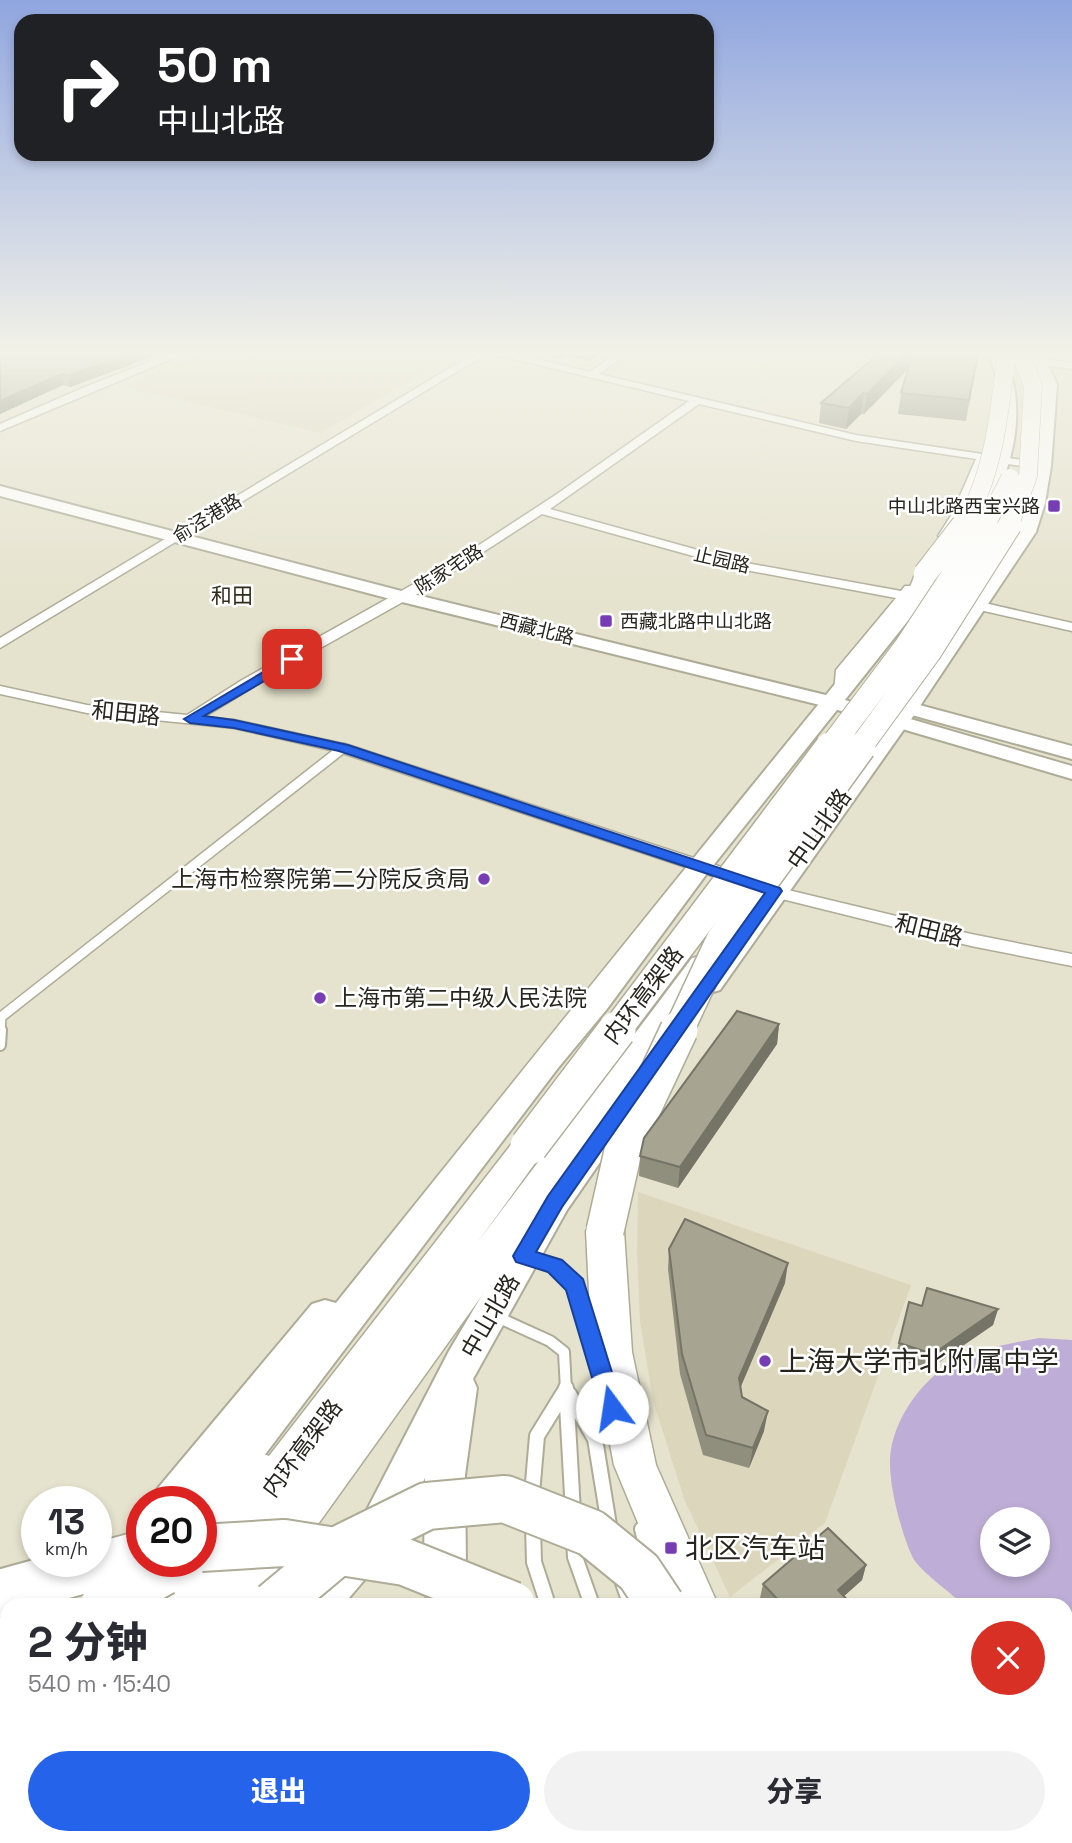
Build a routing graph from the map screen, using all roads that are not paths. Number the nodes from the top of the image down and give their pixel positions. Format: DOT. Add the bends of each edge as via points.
graph roads {
  1 [pos="345,436"];
  2 [pos="647,436"];
  3 [pos="850,436"];
  4 [pos="994,436"];
  5 [pos="1000,436"];
  6 [pos="1014,436"];
  7 [pos="1030,436"];
  8 [pos="1045,436"];
  9 [pos="991,459"];
  10 [pos="1042,466"];
  11 [pos="0,477"];
  12 [pos="0,491"];
  13 [pos="543,511"];
  14 [pos="195,527"];
  15 [pos="176,537"];
  16 [pos="425,585"];
  17 [pos="404,597"];
  18 [pos="911,598"];
  19 [pos="976,605"];
  20 [pos="1072,627"];
  21 [pos="0,644"];
  22 [pos="0,690"];
  23 [pos="836,696"];
  24 [pos="901,714"];
  25 [pos="190,719"];
  26 [pos="343,748"];
  27 [pos="1072,753"];
  28 [pos="1072,774"];
  29 [pos="699,866"];
  30 [pos="781,893"];
  31 [pos="721,940"];
  32 [pos="1072,960"];
  33 [pos="0,1045"];
  34 [pos="547,1060"];
  35 [pos="529,1146"];
  36 [pos="523,1256"];
  37 [pos="491,1314"];
  38 [pos="598,1356"];
  39 [pos="462,1363"];
  40 [pos="602,1369"];
  41 [pos="566,1389"];
  42 [pos="186,1486"];
  43 [pos="216,1486"];
  44 [pos="634,1496"];
  45 [pos="217,1500"];
  46 [pos="217,1519"];
  47 [pos="640,1521"];
  48 [pos="217,1547"];
  49 [pos="126,1570"];
  50 [pos="139,1577"];
  51 [pos="143,1577"];
  52 [pos="149,1577"];
  53 [pos="0,1593"];
  54 [pos="102,1598"];
  55 [pos="114,1598"];
  56 [pos="130,1598"];
  57 [pos="237,1598"];
  58 [pos="282,1598"];
  59 [pos="320,1598"];
  60 [pos="448,1598"];
  61 [pos="495,1598"];
  62 [pos="546,1598"];
  63 [pos="590,1598"];
  64 [pos="629,1598"];
  65 [pos="656,1598"];
  66 [pos="670,1598"];
  67 [pos="692,1598"];
  1 -- 14 [label="street, 俞泾港路"];
  2 -- 13 [label="street, 陈家宅路"];
  3 -- 9 [label="street"];
  4 -- 18 [label="highway, bridge" via="981,488 964,522"];
  5 -- 9 [label="main road"];
  6 -- 35 [label="highway, 内环高架路, bridge" via="1012,473 987,524 905,648"];
  7 -- 31 [label="highway, 内环高架路, bridge" via="1028,476 1010,525 929,653"];
  8 -- 10 [label="main road, 中山北路"];
  9 -- 10 [label="street"];
  9 -- 18 [label="main road" via="990,489 973,521"];
  10 -- 19 [label="main road, 中山北路" via="1026,532"];
  11 -- 14 [label="main road, 西藏北路"];
  12 -- 15 [label="main road, 西藏北路"];
  13 -- 16 [label="street, 陈家宅路"];
  13 -- 18 [label="street, 止园路" via="740,565"];
  14 -- 15 [label="street, 俞泾港路"];
  14 -- 16 [label="main road, 西藏北路"];
  15 -- 17 [label="main road, 西藏北路"];
  15 -- 21 [label="street, 俞泾港路"];
  16 -- 17 [label="street, 陈家宅路"];
  16 -- 23 [label="main road, 西藏北路" via="601,627"];
  17 -- 23 [label="main road, 西藏北路"];
  17 -- 25 [label="street, 陈家宅路"];
  18 -- 23 [label="main road"];
  19 -- 20 [label="street"];
  19 -- 24 [label="main road, 中山北路"];
  22 -- 25 [label="street, 和田路" via="87,709"];
  23 -- 24 [label="main road, 西藏北路"];
  23 -- 29 [label="main road"];
  24 -- 27 [label="main road, 西藏北路"];
  24 -- 28 [label="main road, 西藏北路"];
  24 -- 30 [label="main road, 中山北路"];
  25 -- 26 [label="street, 和田路"];
  26 -- 29 [label="street, 和田路"];
  26 -- 33 [label="lane" via="1,1017"];
  29 -- 30 [label="street, 和田路"];
  29 -- 34 [label="main road"];
  30 -- 32 [label="street, 和田路"];
  30 -- 36 [label="main road, 中山北路" via="555,1201"];
  31 -- 57 [label="highway, 内环高架路, bridge"];
  31 -- 67 [label="highway, bridge" via="624,1147 605,1231 612,1352 635,1465"];
  34 -- 42 [label="main road" via="496,1107"];
  34 -- 43 [label="main road"];
  35 -- 45 [label="highway, 内环高架路, bridge"];
  35 -- 46 [label="highway"];
  36 -- 37 [label="main road, 中山北路"];
  36 -- 38 [label="lane" via="555,1266 575,1285"];
  37 -- 39 [label="main road, 中山北路"];
  37 -- 41 [label="lane" via="564,1352"];
  39 -- 59 [label="main road, 中山北路" via="375,1536"];
  39 -- 60 [label="main road" via="445,1475"];
  40 -- 44 [label="lane"];
  41 -- 62 [label="lane" via="537,1436 532,1470 534,1562"];
  41 -- 63 [label="lane" via="575,1557"];
  41 -- 64 [label="lane" via="595,1439 611,1543"];
  47 -- 66 [label="lane" via="650,1559"];
  48 -- 61 [label="highway, bridge" via="284,1543 405,1562"];
  49 -- 53 [label="highway, bridge"];
  50 -- 54 [label="main road"];
  51 -- 55 [label="highway, bridge"];
  52 -- 56 [label="highway, bridge"];
  58 -- 65 [label="highway, bridge" via="342,1548 427,1506 505,1499 591,1533 639,1572"];
}
